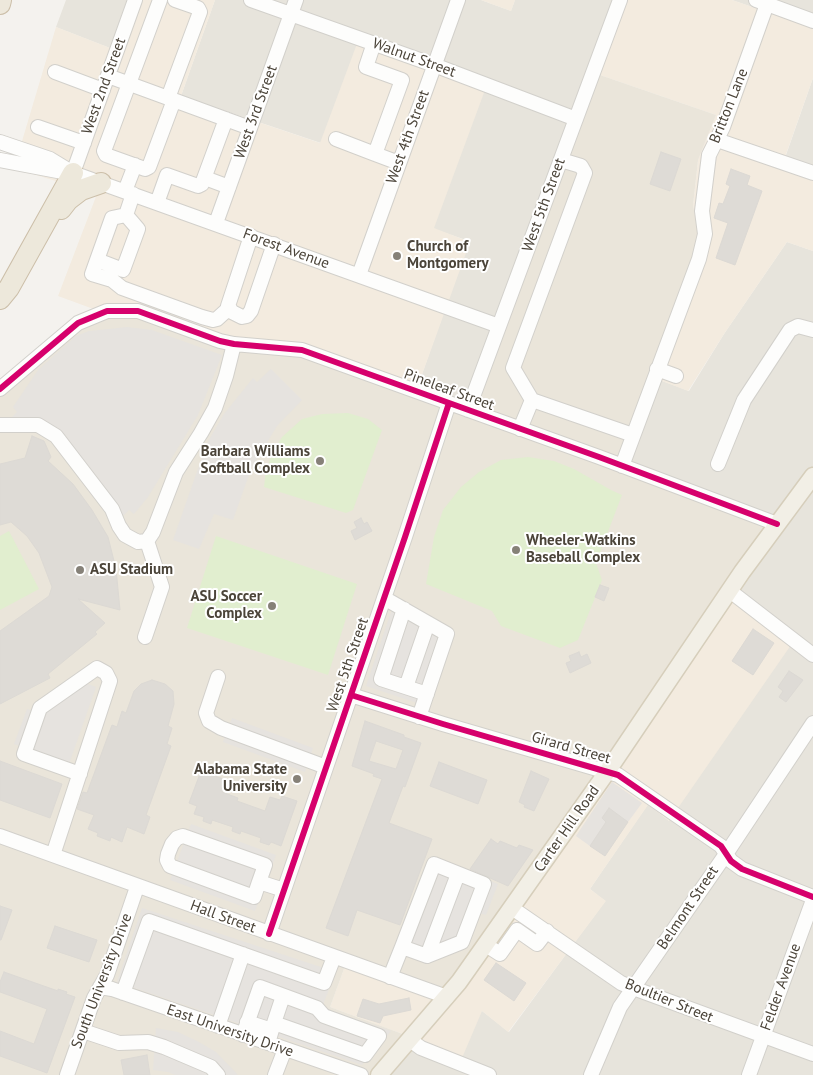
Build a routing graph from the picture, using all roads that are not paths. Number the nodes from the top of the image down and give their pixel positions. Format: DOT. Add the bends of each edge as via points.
graph roads {
  1 [pos="135,0"];
  2 [pos="160,0"];
  3 [pos="176,0"];
  4 [pos="251,0"];
  5 [pos="296,0"];
  6 [pos="458,0"];
  7 [pos="620,0"];
  8 [pos="761,2"];
  9 [pos="292,14"];
  10 [pos="813,21"];
  11 [pos="374,43"];
  12 [pos="434,65"];
  13 [pos="55,72"];
  14 [pos="108,76"];
  15 [pos="128,84"];
  16 [pos="103,90"];
  17 [pos="171,99"];
  18 [pos="576,118"];
  19 [pos="226,119"];
  20 [pos="38,127"];
  21 [pos="250,128"];
  22 [pos="336,139"];
  23 [pos="717,140"];
  24 [pos="2,143"];
  25 [pos="84,143"];
  26 [pos="375,154"];
  27 [pos="0,160"];
  28 [pos="561,160"];
  29 [pos="399,162"];
  30 [pos="135,165"];
  31 [pos="73,173"];
  32 [pos="813,173"];
  33 [pos="205,178"];
  34 [pos="101,183"];
  35 [pos="229,187"];
  36 [pos="129,193"];
  37 [pos="158,202"];
  38 [pos="126,214"];
  39 [pos="216,223"];
  40 [pos="39,236"];
  41 [pos="251,236"];
  42 [pos="274,244"];
  43 [pos="97,260"];
  44 [pos="359,275"];
  45 [pos="0,299"];
  46 [pos="228,309"];
  47 [pos="499,326"];
  48 [pos="813,330"];
  49 [pos="234,344"];
  50 [pos="657,369"];
  51 [pos="676,376"];
  52 [pos="0,389"];
  53 [pos="532,400"];
  54 [pos="449,403"];
  55 [pos="468,410"];
  56 [pos="0,425"];
  57 [pos="520,429"];
  58 [pos="633,435"];
  59 [pos="718,464"];
  60 [pos="622,466"];
  61 [pos="813,476"];
  62 [pos="777,524"];
  63 [pos="147,541"];
  64 [pos="730,591"];
  65 [pos="384,598"];
  66 [pos="404,609"];
  67 [pos="428,623"];
  68 [pos="145,637"];
  69 [pos="813,654"];
  70 [pos="218,677"];
  71 [pos="406,687"];
  72 [pos="427,694"];
  73 [pos="351,695"];
  74 [pos="419,717"];
  75 [pos="813,723"];
  76 [pos="326,767"];
  77 [pos="607,772"];
  78 [pos="80,774"];
  79 [pos="0,836"];
  80 [pos="726,854"];
  81 [pos="53,855"];
  82 [pos="458,874"];
  83 [pos="259,882"];
  84 [pos="137,887"];
  85 [pos="284,890"];
  86 [pos="813,898"];
  87 [pos="512,908"];
  88 [pos="526,917"];
  89 [pos="517,930"];
  90 [pos="547,931"];
  91 [pos="269,934"];
  92 [pos="486,945"];
  93 [pos="402,947"];
  94 [pos="243,954"];
  95 [pos="427,956"];
  96 [pos="334,957"];
  97 [pos="390,977"];
  98 [pos="100,987"];
  99 [pos="633,988"];
  100 [pos="122,993"];
  101 [pos="283,996"];
  102 [pos="447,997"];
  103 [pos="218,1026"];
  104 [pos="245,1029"];
  105 [pos="83,1031"];
  106 [pos="271,1032"];
  107 [pos="763,1036"];
  108 [pos="410,1040"];
  109 [pos="285,1049"];
  110 [pos="813,1054"];
  111 [pos="67,1075"];
  112 [pos="218,1075"];
  113 [pos="275,1075"];
  114 [pos="361,1075"];
  115 [pos="379,1075"];
  116 [pos="489,1075"];
  117 [pos="591,1075"];
  118 [pos="749,1075"];
  1 -- 14 [label="street, West 2nd Street"];
  2 -- 15 [label="street"];
  3 -- 17 [label="street" via="198,8 200,12"];
  4 -- 9 [label="street, Walnut Street"];
  5 -- 9 [label="street, West 3rd Street"];
  6 -- 12 [label="street, West 4th Street"];
  7 -- 18 [label="street, West 5th Street"];
  8 -- 10 [label="street"];
  8 -- 23 [label="street, Britton Lane"];
  9 -- 11 [label="street, Walnut Street"];
  9 -- 21 [label="street, West 3rd Street"];
  11 -- 12 [label="street, Walnut Street"];
  11 -- 26 [label="street" via="366,67 402,80"];
  12 -- 18 [label="street, Walnut Street"];
  12 -- 29 [label="street, West 4th Street"];
  13 -- 16 [label="street"];
  14 -- 15 [label="street"];
  14 -- 16 [label="street, West 2nd Street"];
  15 -- 17 [label="street"];
  15 -- 30 [label="street" via="104,151 106,155"];
  16 -- 25 [label="street, West 2nd Street"];
  17 -- 19 [label="street"];
  17 -- 30 [label="street" via="149,167"];
  18 -- 28 [label="street, West 5th Street"];
  19 -- 21 [label="street"];
  19 -- 33 [label="street"];
  20 -- 25 [label="street"];
  21 -- 35 [label="street, West 3rd Street"];
  22 -- 26 [label="street"];
  23 -- 32 [label="street"];
  23 -- 50 [label="street, Britton Lane" via="709,155 702,211 705,234 699,259"];
  24 -- 31 [label="street, Forest Avenue" via="50,159"];
  25 -- 31 [label="street, West 2nd Street"];
  26 -- 29 [label="street"];
  27 -- 31 [label="street, Forest Avenue"];
  28 -- 47 [label="street, West 5th Street"];
  28 -- 53 [label="street" via="581,166 585,173 513,368"];
  29 -- 44 [label="street, West 4th Street"];
  30 -- 36 [label="street"];
  31 -- 34 [label="street, Forest Avenue"];
  31 -- 40 [label="highway"];
  33 -- 35 [label="street"];
  33 -- 37 [label="street" via="198,186 162,173"];
  34 -- 36 [label="street, Forest Avenue"];
  34 -- 40 [label="highway" via="81,190 68,200"];
  35 -- 39 [label="street, West 3rd Street"];
  36 -- 37 [label="street, Forest Avenue"];
  36 -- 38 [label="street"];
  37 -- 39 [label="street, Forest Avenue"];
  38 -- 43 [label="street" via="112,218"];
  38 -- 43 [label="street" via="138,229 123,270"];
  39 -- 41 [label="street, Forest Avenue"];
  40 -- 45 [label="highway"];
  41 -- 42 [label="street, Forest Avenue"];
  41 -- 46 [label="street"];
  42 -- 44 [label="street, Forest Avenue"];
  42 -- 46 [label="street" via="251,311 242,317"];
  43 -- 46 [label="street" via="92,274 112,280 122,288 213,320"];
  44 -- 47 [label="street, Forest Avenue"];
  47 -- 55 [label="street, West 5th Street"];
  48 -- 59 [label="street" via="798,326 790,330 744,400"];
  49 -- 52 [label="street, Pineleaf Street" via="138,312 106,311 78,323"];
  49 -- 54 [label="street, Pineleaf Street" via="302,350"];
  49 -- 63 [label="street" via="215,408 176,472"];
  50 -- 51 [label="street"];
  50 -- 58 [label="street, Britton Lane"];
  53 -- 57 [label="street"];
  53 -- 58 [label="street"];
  54 -- 55 [label="street, Pineleaf Street"];
  54 -- 65 [label="street, West 5th Street"];
  55 -- 57 [label="street, Pineleaf Street"];
  56 -- 63 [label="street" via="38,425 56,436 112,509 125,535 138,542"];
  57 -- 60 [label="street, Pineleaf Street"];
  58 -- 60 [label="street, Britton Lane"];
  60 -- 62 [label="street, Pineleaf Street"];
  61 -- 62 [label="main road, Carter Hill Road"];
  62 -- 64 [label="main road, Carter Hill Road"];
  63 -- 68 [label="street" via="162,587"];
  64 -- 69 [label="street"];
  64 -- 77 [label="main road, Carter Hill Road"];
  65 -- 66 [label="street"];
  65 -- 73 [label="street, West 5th Street"];
  66 -- 67 [label="street"];
  66 -- 71 [label="street" via="381,679"];
  67 -- 71 [label="street"];
  67 -- 72 [label="street" via="447,634"];
  70 -- 76 [label="street" via="206,713 210,721"];
  71 -- 72 [label="street"];
  72 -- 74 [label="street"];
  73 -- 74 [label="street, Girard Street"];
  73 -- 76 [label="street, West 5th Street"];
  74 -- 77 [label="street, Girard Street"];
  75 -- 80 [label="street, Belmont Street"];
  76 -- 85 [label="street, West 5th Street"];
  77 -- 80 [label="street, Girard Street" via="626,780 721,846"];
  77 -- 87 [label="main road, Carter Hill Road"];
  78 -- 78 [label="street" via="110,681 106,673 97,668 40,708 24,754"];
  78 -- 81 [label="street"];
  79 -- 81 [label="street, Hall Street"];
  80 -- 86 [label="street, Girard Street" via="749,873"];
  80 -- 99 [label="street, Belmont Street"];
  81 -- 84 [label="street, Hall Street"];
  82 -- 93 [label="street" via="434,864"];
  82 -- 95 [label="street"];
  82 -- 95 [label="street" via="484,884 462,942"];
  83 -- 83 [label="street" via="265,865 183,836 177,838 168,854 170,866 254,897"];
  83 -- 85 [label="street"];
  84 -- 91 [label="street, Hall Street"];
  84 -- 98 [label="street, South University Drive"];
  85 -- 91 [label="street, West 5th Street"];
  86 -- 107 [label="street, Felder Avenue"];
  87 -- 88 [label="street, Boultier Street"];
  87 -- 92 [label="main road, Carter Hill Road"];
  88 -- 89 [label="street"];
  88 -- 90 [label="street, Boultier Street"];
  89 -- 90 [label="street" via="537,944"];
  89 -- 92 [label="street" via="500,954"];
  90 -- 99 [label="street, Boultier Street"];
  91 -- 96 [label="street, Hall Street"];
  92 -- 102 [label="main road, Carter Hill Road"];
  93 -- 95 [label="street"];
  93 -- 97 [label="street"];
  94 -- 96 [label="street" via="324,983"];
  94 -- 100 [label="street" via="148,921"];
  94 -- 103 [label="street"];
  96 -- 97 [label="street, Hall Street"];
  97 -- 102 [label="street, Hall Street"];
  98 -- 100 [label="street, East University Drive"];
  98 -- 105 [label="street, South University Drive"];
  99 -- 107 [label="street, Boultier Street"];
  99 -- 117 [label="street, Belmont Street" via="614,1019"];
  100 -- 103 [label="street, East University Drive"];
  101 -- 104 [label="street" via="260,987"];
  101 -- 106 [label="street"];
  101 -- 106 [label="street" via="317,1008 324,1016 379,1036 365,1055"];
  102 -- 108 [label="main road, Carter Hill Road"];
  103 -- 104 [label="street, East University Drive"];
  104 -- 106 [label="street, East University Drive"];
  105 -- 111 [label="street, South University Drive"];
  105 -- 112 [label="street" via="119,1043 148,1042 164,1047 211,1067"];
  106 -- 109 [label="street, East University Drive"];
  107 -- 110 [label="street, Boultier Street"];
  107 -- 118 [label="street, Felder Avenue"];
  108 -- 115 [label="main road, Carter Hill Road"];
  108 -- 116 [label="street" via="421,1048"];
  109 -- 113 [label="street"];
  109 -- 114 [label="street, East University Drive"];
}
